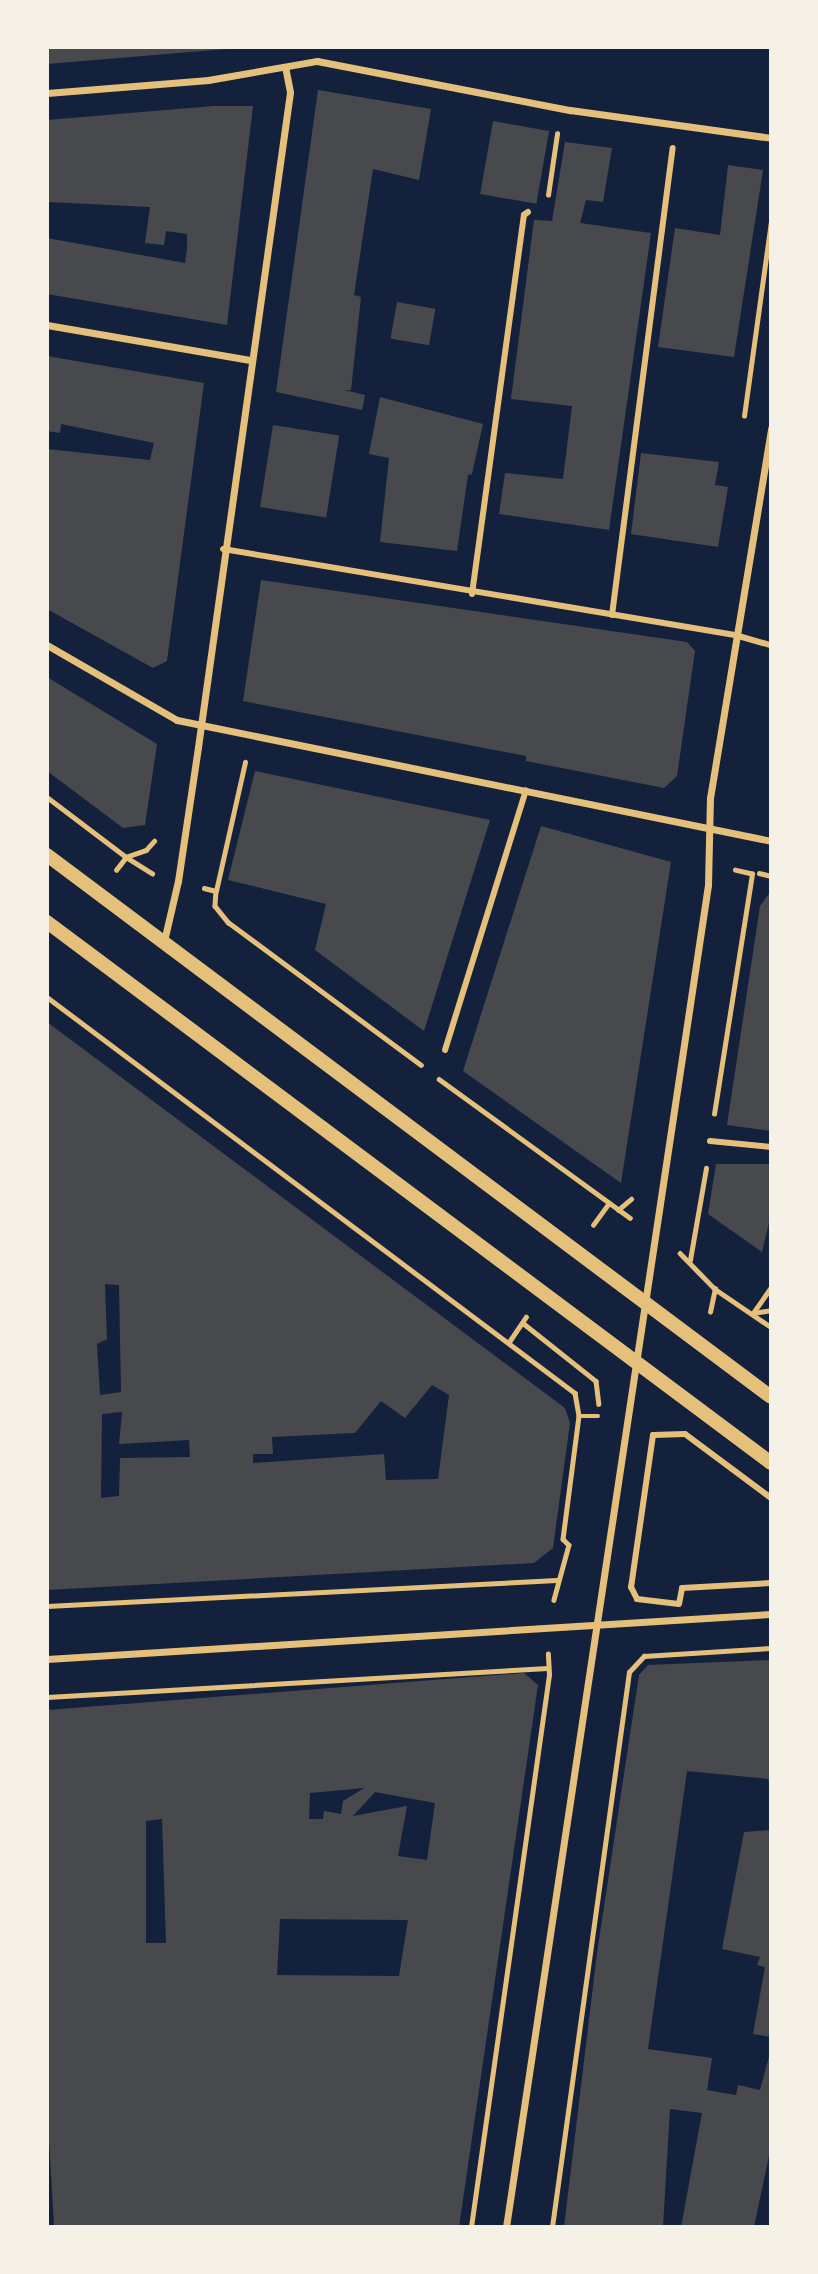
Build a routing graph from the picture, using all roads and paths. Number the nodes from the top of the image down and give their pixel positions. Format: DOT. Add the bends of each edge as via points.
graph roads {
  1 [pos="285,67"];
  2 [pos="47,93"];
  3 [pos="559,126"];
  4 [pos="771,138"];
  5 [pos="673,148"];
  6 [pos="528,212"];
  7 [pos="47,325"];
  8 [pos="250,360"];
  9 [pos="771,428"];
  10 [pos="223,549"];
  11 [pos="472,594"];
  12 [pos="612,615"];
  13 [pos="735,635"];
  14 [pos="47,645"];
  15 [pos="771,645"];
  16 [pos="201,725"];
  17 [pos="251,735"];
  18 [pos="526,790"];
  19 [pos="47,797"];
  20 [pos="706,827"];
  21 [pos="162,831"];
  22 [pos="771,841"];
  23 [pos="47,855"];
  24 [pos="759,873"];
  25 [pos="771,876"];
  26 [pos="216,891"];
  27 [pos="47,922"];
  28 [pos="164,941"];
  29 [pos="47,997"];
  30 [pos="445,1050"];
  31 [pos="710,1141"];
  32 [pos="771,1147"];
  33 [pos="690,1260"];
  34 [pos="771,1287"];
  35 [pos="644,1303"];
  36 [pos="771,1310"];
  37 [pos="752,1313"];
  38 [pos="522,1322"];
  39 [pos="771,1327"];
  40 [pos="518,1328"];
  41 [pos="509,1342"];
  42 [pos="634,1363"];
  43 [pos="771,1397"];
  44 [pos="579,1416"];
  45 [pos="771,1463"];
  46 [pos="771,1498"];
  47 [pos="771,1583"];
  48 [pos="47,1606"];
  49 [pos="771,1614"];
  50 [pos="597,1626"];
  51 [pos="771,1648"];
  52 [pos="47,1659"];
  53 [pos="547,1668"];
  54 [pos="549,1675"];
  55 [pos="47,1696"];
  56 [pos="471,2227"];
  57 [pos="506,2227"];
  58 [pos="552,2227"];
  1 -- 2 [label="street" via="208,80"];
  1 -- 4 [label="street" via="317,61 570,110"];
  1 -- 8 [label="street" via="290,92"];
  3 -- 6 [label="path" via="547,203 543,210"];
  5 -- 12 [label="street"];
  6 -- 11 [label="street" via="524,215"];
  7 -- 8 [label="street"];
  8 -- 10 [label="street"];
  9 -- 13 [label="street"];
  10 -- 11 [label="street"];
  10 -- 16 [label="street"];
  11 -- 12 [label="street"];
  12 -- 13 [label="street"];
  13 -- 15 [label="street"];
  13 -- 20 [label="street"];
  14 -- 16 [label="street" via="177,720"];
  16 -- 17 [label="street"];
  16 -- 28 [label="street" via="178,881"];
  17 -- 18 [label="street"];
  17 -- 26 [label="path"];
  18 -- 20 [label="street"];
  18 -- 30 [label="street"];
  19 -- 21 [label="path" via="126,857 146,850"];
  20 -- 22 [label="street"];
  20 -- 35 [label="street" via="708,885"];
  23 -- 28 [label="main road"];
  24 -- 25 [label="path"];
  27 -- 42 [label="main road"];
  28 -- 35 [label="main road"];
  29 -- 41 [label="path"];
  31 -- 32 [label="street"];
  33 -- 37 [label="path" via="715,1289"];
  34 -- 37 [label="path"];
  35 -- 42 [label="street"];
  35 -- 43 [label="main road"];
  36 -- 37 [label="path"];
  37 -- 39 [label="path"];
  38 -- 44 [label="path" via="596,1381 598,1418"];
  40 -- 41 [label="path"];
  41 -- 44 [label="path" via="575,1393"];
  42 -- 45 [label="main road"];
  42 -- 50 [label="street"];
  44 -- 48 [label="path" via="563,1539 569,1545 556,1580"];
  46 -- 47 [label="street" via="685,1434 653,1434 631,1587 637,1599 679,1604 682,1588"];
  49 -- 50 [label="street"];
  50 -- 52 [label="street"];
  50 -- 57 [label="street"];
  51 -- 58 [label="path" via="644,1656 629,1672"];
  53 -- 55 [label="path"];
  54 -- 56 [label="path"];
}
